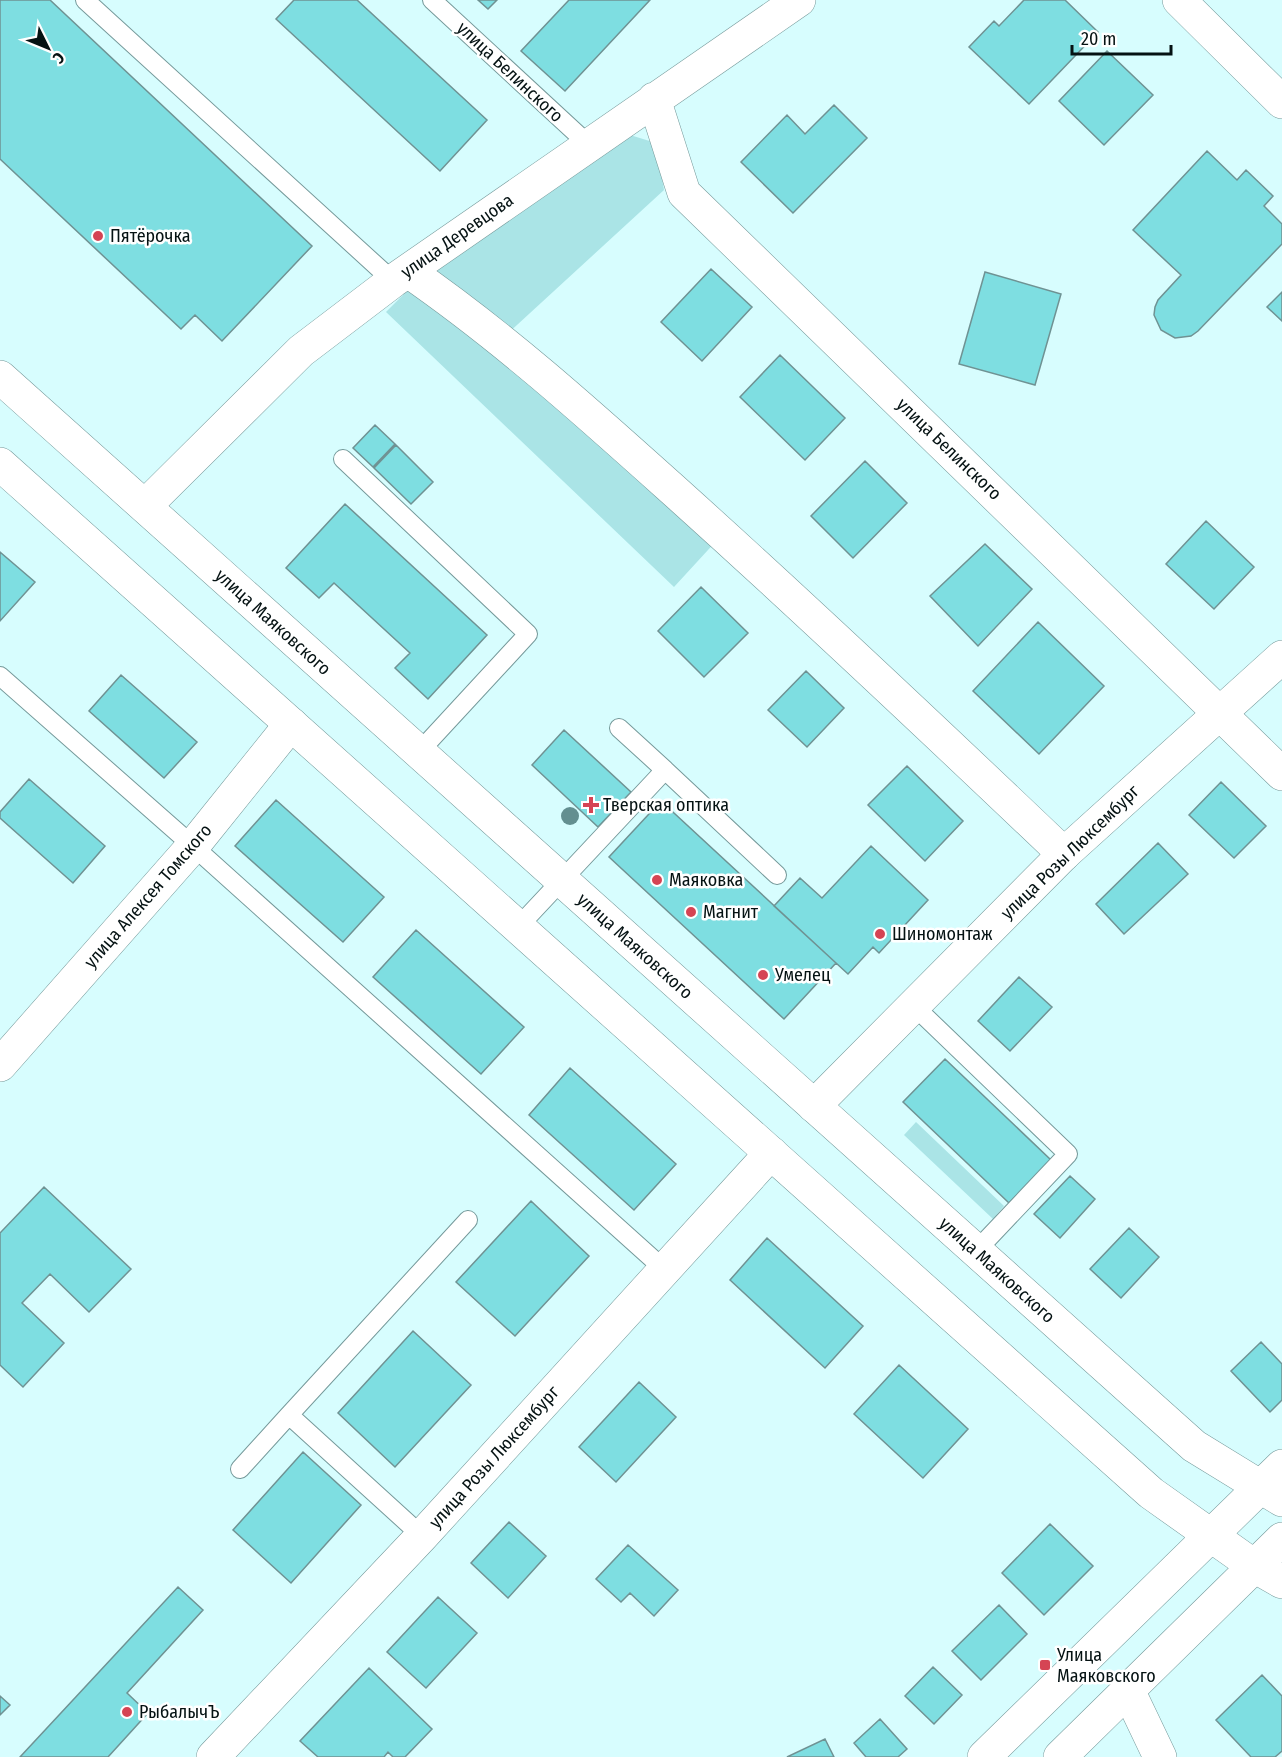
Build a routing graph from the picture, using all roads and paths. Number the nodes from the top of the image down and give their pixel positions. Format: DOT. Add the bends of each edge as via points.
graph roads {
  1 [pos="85,0"];
  2 [pos="432,0"];
  3 [pos="799,0"];
  4 [pos="1179,0"];
  5 [pos="654,99"];
  6 [pos="1282,102"];
  7 [pos="588,144"];
  8 [pos="401,276"];
  9 [pos="0,377"];
  10 [pos="343,459"];
  11 [pos="0,464"];
  12 [pos="145,506"];
  13 [pos="1282,657"];
  14 [pos="0,676"];
  15 [pos="1220,711"];
  16 [pos="291,724"];
  17 [pos="619,728"];
  18 [pos="419,752"];
  19 [pos="665,770"];
  20 [pos="1282,774"];
  21 [pos="193,846"];
  22 [pos="1064,854"];
  23 [pos="777,875"];
  24 [pos="562,880"];
  25 [pos="518,927"];
  26 [pos="913,1005"];
  27 [pos="0,1065"];
  28 [pos="814,1106"];
  29 [pos="771,1153"];
  30 [pos="468,1220"];
  31 [pos="976,1251"];
  32 [pos="665,1270"];
  33 [pos="289,1415"];
  34 [pos="240,1469"];
  35 [pos="1275,1484"];
  36 [pos="1211,1535"];
  37 [pos="422,1536"];
  38 [pos="1282,1539"];
  39 [pos="1268,1574"];
  40 [pos="1128,1690"];
  41 [pos="213,1757"];
  42 [pos="984,1757"];
  43 [pos="1060,1757"];
  44 [pos="1160,1757"];
  1 -- 8 [label="lane"];
  2 -- 7 [label="lane, улица Белинского"];
  3 -- 5 [label="street, улица Деревцова"];
  4 -- 6 [label="street"];
  5 -- 7 [label="street, улица Деревцова"];
  5 -- 15 [label="street, улица Белинского" via="684,193"];
  7 -- 8 [label="street, улица Деревцова"];
  8 -- 12 [label="street, улица Деревцова" via="301,351"];
  8 -- 22 [label="street" via="467,311 601,425 809,612"];
  9 -- 12 [label="street, улица Маяковского"];
  10 -- 18 [label="lane" via="528,634"];
  11 -- 16 [label="street"];
  12 -- 18 [label="street, улица Маяковского"];
  13 -- 15 [label="street, улица Розы Люксембург"];
  14 -- 21 [label="lane"];
  15 -- 20 [label="street, улица Белинского"];
  15 -- 22 [label="street, улица Розы Люксембург"];
  16 -- 21 [label="street, улица Алексея Томского"];
  16 -- 25 [label="street"];
  17 -- 19 [label="lane"];
  18 -- 24 [label="street, улица Маяковского"];
  19 -- 23 [label="lane"];
  19 -- 24 [label="lane"];
  21 -- 27 [label="street, улица Алексея Томского"];
  21 -- 32 [label="lane"];
  22 -- 26 [label="street, улица Розы Люксембург"];
  24 -- 25 [label="lane"];
  24 -- 28 [label="street, улица Маяковского"];
  25 -- 29 [label="street"];
  26 -- 28 [label="street, улица Розы Люксембург"];
  26 -- 31 [label="lane" via="1068,1154"];
  28 -- 31 [label="street, улица Маяковского"];
  29 -- 32 [label="street, улица Розы Люксембург"];
  29 -- 36 [label="street" via="1151,1493"];
  30 -- 33 [label="lane"];
  31 -- 35 [label="street, улица Маяковского" via="1194,1446"];
  32 -- 37 [label="street, улица Розы Люксембург"];
  33 -- 34 [label="lane"];
  33 -- 37 [label="lane"];
  35 -- 36 [label="street"];
  36 -- 39 [label="street"];
  36 -- 42 [label="street"];
  37 -- 41 [label="street, улица Розы Люксембург"];
  38 -- 39 [label="street"];
  39 -- 40 [label="street"];
  40 -- 43 [label="street"];
  40 -- 44 [label="street"];
}
